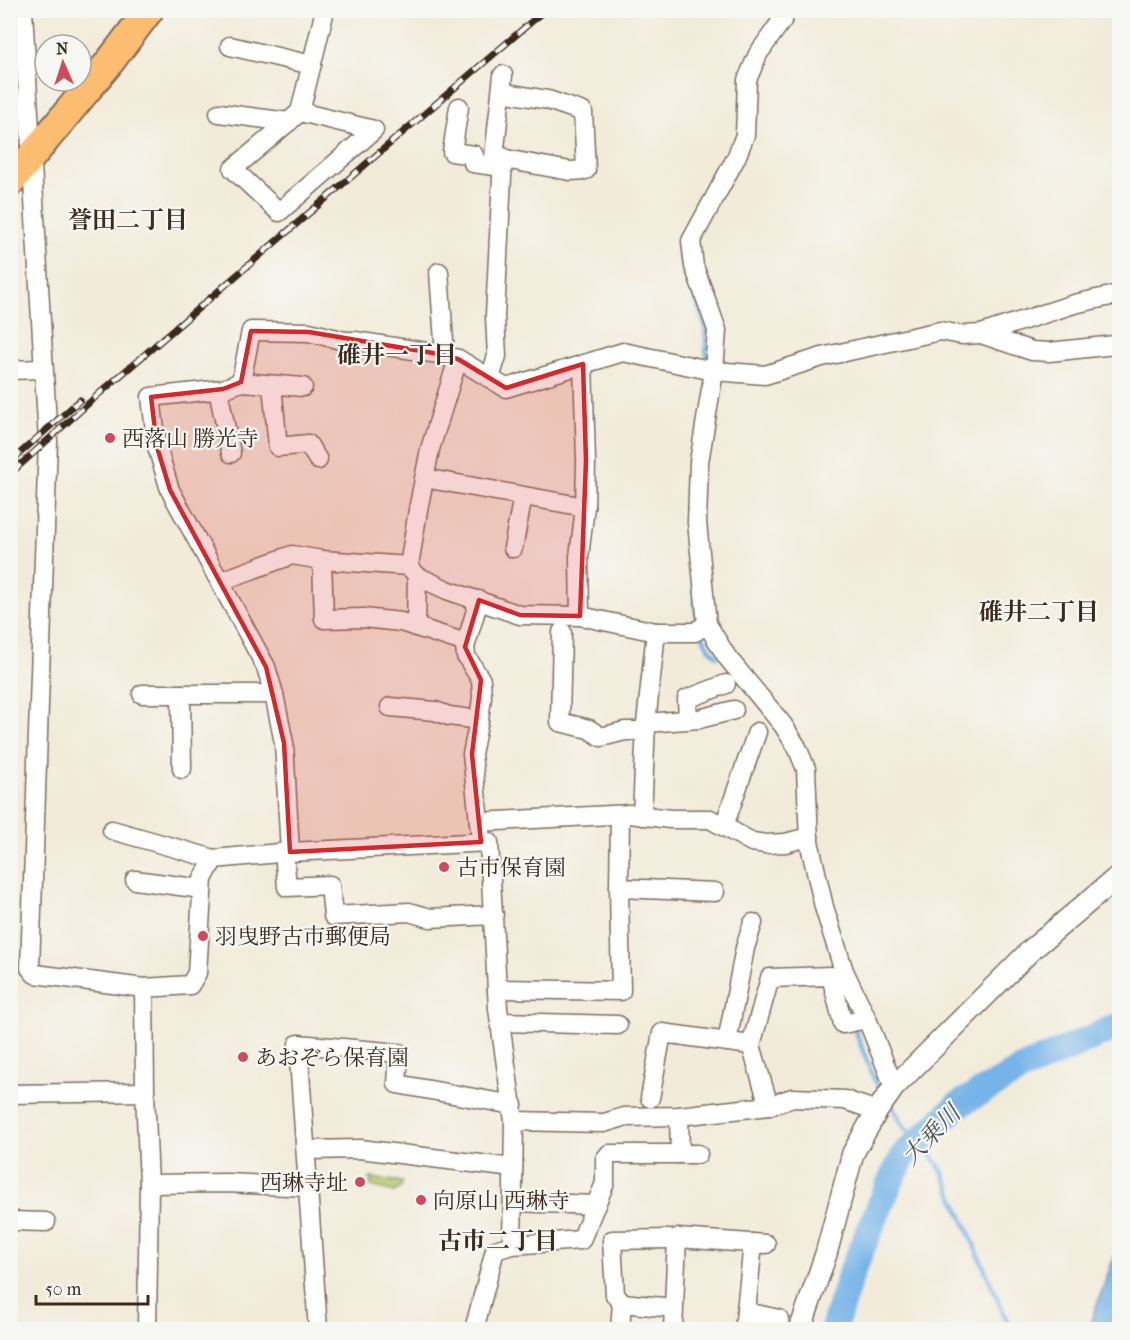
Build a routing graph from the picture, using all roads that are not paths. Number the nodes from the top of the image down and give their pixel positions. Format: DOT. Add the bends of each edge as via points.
graph roads {
  1 [pos="149,10"];
  2 [pos="325,10"];
  3 [pos="787,10"];
  4 [pos="19,11"];
  5 [pos="230,46"];
  6 [pos="312,65"];
  7 [pos="459,107"];
  8 [pos="219,113"];
  9 [pos="294,117"];
  10 [pos="31,157"];
  11 [pos="502,162"];
  12 [pos="10,182"];
  13 [pos="439,272"];
  14 [pos="1119,294"];
  15 [pos="981,334"];
  16 [pos="1119,347"];
  17 [pos="451,357"];
  18 [pos="583,364"];
  19 [pos="43,369"];
  20 [pos="10,370"];
  21 [pos="714,371"];
  22 [pos="490,378"];
  23 [pos="241,382"];
  24 [pos="272,385"];
  25 [pos="303,387"];
  26 [pos="218,390"];
  27 [pos="231,453"];
  28 [pos="318,460"];
  29 [pos="424,478"];
  30 [pos="523,496"];
  31 [pos="585,507"];
  32 [pos="513,548"];
  33 [pos="322,560"];
  34 [pos="413,571"];
  35 [pos="221,581"];
  36 [pos="479,600"];
  37 [pos="580,616"];
  38 [pos="707,624"];
  39 [pos="416,627"];
  40 [pos="562,632"];
  41 [pos="656,632"];
  42 [pos="466,643"];
  43 [pos="726,684"];
  44 [pos="142,694"];
  45 [pos="181,694"];
  46 [pos="274,694"];
  47 [pos="390,707"];
  48 [pos="734,710"];
  49 [pos="479,720"];
  50 [pos="688,720"];
  51 [pos="646,727"];
  52 [pos="757,732"];
  53 [pos="182,768"];
  54 [pos="620,815"];
  55 [pos="642,816"];
  56 [pos="479,822"];
  57 [pos="724,826"];
  58 [pos="112,830"];
  59 [pos="809,837"];
  60 [pos="481,842"];
  61 [pos="287,852"];
  62 [pos="214,859"];
  63 [pos="1119,875"];
  64 [pos="135,880"];
  65 [pos="619,888"];
  66 [pos="202,889"];
  67 [pos="715,892"];
  68 [pos="494,915"];
  69 [pos="753,923"];
  70 [pos="144,988"];
  71 [pos="497,989"];
  72 [pos="867,1019"];
  73 [pos="500,1022"];
  74 [pos="618,1025"];
  75 [pos="727,1042"];
  76 [pos="751,1045"];
  77 [pos="894,1087"];
  78 [pos="145,1092"];
  79 [pos="10,1094"];
  80 [pos="650,1098"];
  81 [pos="769,1106"];
  82 [pos="877,1111"];
  83 [pos="513,1113"];
  84 [pos="679,1116"];
  85 [pos="306,1150"];
  86 [pos="513,1168"];
  87 [pos="149,1184"];
  88 [pos="308,1187"];
  89 [pos="513,1202"];
  90 [pos="596,1205"];
  91 [pos="10,1221"];
  92 [pos="46,1222"];
  93 [pos="670,1239"];
  94 [pos="512,1245"];
  95 [pos="622,1303"];
  96 [pos="674,1308"];
  97 [pos="745,1321"];
  98 [pos="147,1329"];
  99 [pos="318,1329"];
  100 [pos="474,1329"];
  101 [pos="620,1329"];
  102 [pos="673,1329"];
  103 [pos="780,1329"];
  104 [pos="800,1329"];
  1 -- 10 [label="highway"];
  2 -- 6 [label="street"];
  3 -- 21 [label="street" via="758,54 747,81 745,135 691,241 694,266 717,330"];
  4 -- 10 [label="street"];
  5 -- 6 [label="street"];
  6 -- 9 [label="street"];
  7 -- 11 [label="street" via="452,152 474,155 473,163"];
  8 -- 9 [label="street"];
  9 -- 9 [label="street" via="374,130 279,212 233,169"];
  10 -- 12 [label="highway"];
  10 -- 19 [label="street"];
  11 -- 11 [label="street" via="586,170 583,112 502,83 494,157"];
  11 -- 22 [label="street" via="495,316 497,357"];
  13 -- 17 [label="street"];
  14 -- 15 [label="street"];
  15 -- 16 [label="street" via="1032,351"];
  15 -- 21 [label="street" via="940,331 822,357 765,375"];
  17 -- 22 [label="street"];
  17 -- 23 [label="street" via="309,332 251,331"];
  17 -- 29 [label="street"];
  18 -- 21 [label="street" via="622,352"];
  18 -- 22 [label="street" via="506,388"];
  18 -- 31 [label="street"];
  19 -- 20 [label="street"];
  19 -- 70 [label="street" via="47,453 30,968 35,974"];
  21 -- 38 [label="street" via="699,462 697,522"];
  23 -- 24 [label="street"];
  23 -- 26 [label="street"];
  24 -- 25 [label="street"];
  24 -- 28 [label="street" via="278,447 308,444"];
  26 -- 27 [label="street"];
  26 -- 35 [label="street" via="151,397 158,447 170,490"];
  29 -- 30 [label="street"];
  29 -- 34 [label="street"];
  30 -- 31 [label="street"];
  30 -- 32 [label="street"];
  31 -- 37 [label="street" via="579,557"];
  33 -- 34 [label="street"];
  33 -- 35 [label="street" via="292,555"];
  33 -- 39 [label="street" via="324,619 363,618"];
  34 -- 36 [label="street" via="447,590"];
  34 -- 39 [label="street"];
  35 -- 46 [label="street" via="266,667"];
  36 -- 37 [label="street" via="520,615"];
  36 -- 42 [label="street"];
  37 -- 41 [label="street"];
  38 -- 41 [label="street" via="695,632"];
  38 -- 59 [label="street" via="727,657 797,747 806,769"];
  39 -- 42 [label="street"];
  40 -- 51 [label="street" via="560,722 589,729 602,737"];
  41 -- 51 [label="street"];
  42 -- 49 [label="street" via="466,656 481,680"];
  43 -- 50 [label="street" via="687,699"];
  44 -- 45 [label="street"];
  45 -- 46 [label="street"];
  45 -- 53 [label="street"];
  46 -- 61 [label="street" via="284,743"];
  47 -- 49 [label="street"];
  48 -- 50 [label="street"];
  49 -- 56 [label="street" via="472,754"];
  50 -- 51 [label="street"];
  51 -- 55 [label="street"];
  52 -- 57 [label="street"];
  54 -- 55 [label="street"];
  54 -- 56 [label="street"];
  54 -- 65 [label="street"];
  55 -- 57 [label="street" via="710,819"];
  56 -- 60 [label="street"];
  57 -- 59 [label="street" via="752,842 766,844"];
  58 -- 62 [label="street"];
  59 -- 72 [label="street" via="824,907 844,971"];
  60 -- 61 [label="street"];
  60 -- 68 [label="street" via="489,842"];
  61 -- 62 [label="street"];
  61 -- 68 [label="street" via="287,887 330,885 333,916 409,912 430,918"];
  62 -- 66 [label="street"];
  63 -- 77 [label="street" via="1030,951"];
  64 -- 66 [label="street"];
  65 -- 67 [label="street"];
  65 -- 71 [label="street" via="621,991"];
  66 -- 70 [label="street" via="196,973 189,985"];
  68 -- 71 [label="street"];
  69 -- 75 [label="street"];
  70 -- 78 [label="street"];
  71 -- 73 [label="street"];
  72 -- 76 [label="street" via="843,1024 831,976 770,978"];
  72 -- 77 [label="street"];
  73 -- 74 [label="street"];
  73 -- 83 [label="street"];
  75 -- 76 [label="street"];
  75 -- 80 [label="street" via="662,1033"];
  76 -- 81 [label="street"];
  77 -- 82 [label="street"];
  78 -- 79 [label="street"];
  78 -- 87 [label="street"];
  81 -- 82 [label="street" via="792,1098 845,1100"];
  81 -- 84 [label="street"];
  82 -- 104 [label="street" via="853,1153 826,1254"];
  83 -- 84 [label="street" via="604,1123 624,1117"];
  83 -- 85 [label="street" via="398,1084 399,1053 298,1044"];
  83 -- 86 [label="street"];
  84 -- 90 [label="street" via="689,1154 609,1154 605,1159 606,1183"];
  85 -- 86 [label="street" via="360,1149"];
  85 -- 88 [label="street"];
  86 -- 89 [label="street"];
  87 -- 88 [label="street"];
  87 -- 98 [label="street"];
  88 -- 99 [label="street"];
  89 -- 90 [label="street"];
  89 -- 94 [label="street"];
  90 -- 94 [label="street" via="581,1240"];
  91 -- 92 [label="street"];
  93 -- 95 [label="street" via="612,1240 615,1295"];
  94 -- 100 [label="street" via="495,1250"];
  95 -- 96 [label="street"];
  95 -- 101 [label="street"];
  96 -- 97 [label="street" via="677,1238 759,1244"];
  96 -- 102 [label="street"];
  97 -- 103 [label="street" via="779,1319"];
}
